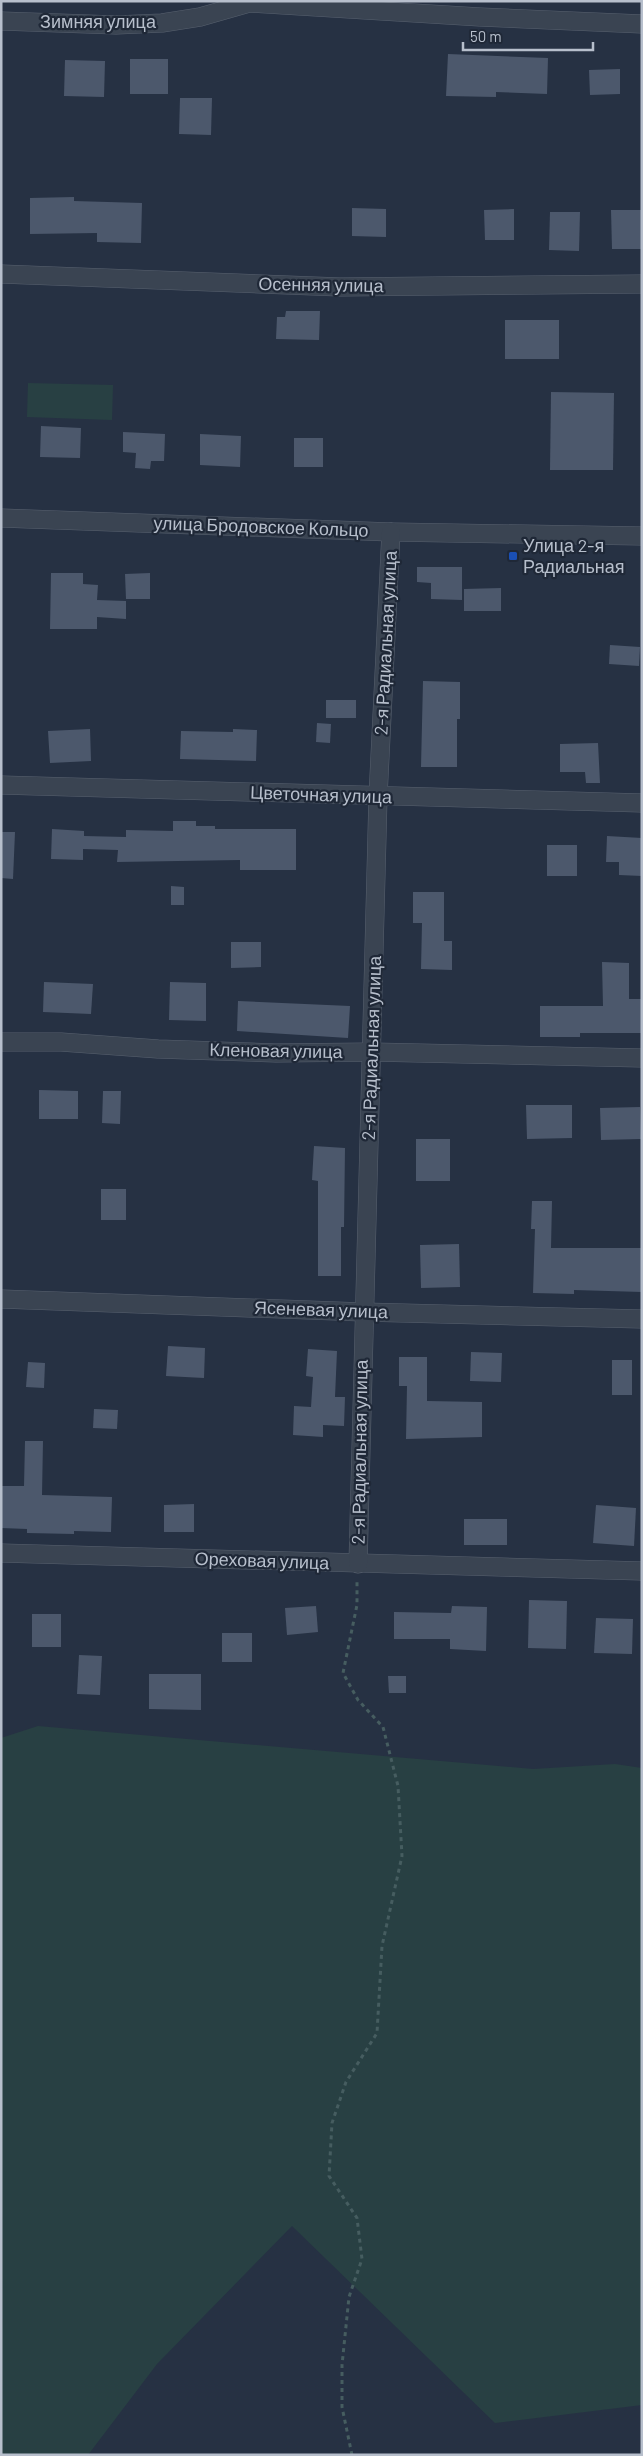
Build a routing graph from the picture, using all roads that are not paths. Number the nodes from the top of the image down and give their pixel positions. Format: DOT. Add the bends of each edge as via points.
graph roads {
  1 [pos="1,21"];
  2 [pos="642,24"];
  3 [pos="1,274"];
  4 [pos="642,284"];
  5 [pos="1,518"];
  6 [pos="391,532"];
  7 [pos="642,536"];
  8 [pos="1,785"];
  9 [pos="378,797"];
  10 [pos="642,803"];
  11 [pos="1,1042"];
  12 [pos="372,1052"];
  13 [pos="642,1058"];
  14 [pos="1,1299"];
  15 [pos="364,1312"];
  16 [pos="642,1319"];
  17 [pos="1,1553"];
  18 [pos="358,1564"];
  19 [pos="642,1571"];
  1 -- 2 [label="street, Зимняя улица" via="116,25 162,23 200,17 249,3"];
  3 -- 4 [label="street, Осенняя улица" via="340,287"];
  5 -- 6 [label="street, улица Бродовское Кольцо"];
  6 -- 7 [label="street, улица Бродовское Кольцо"];
  6 -- 9 [label="street, 2-я Радиальная улица"];
  8 -- 9 [label="street, Цветочная улица"];
  9 -- 10 [label="street, Цветочная улица"];
  9 -- 12 [label="street, 2-я Радиальная улица"];
  11 -- 12 [label="street, Кленовая улица" via="276,1053"];
  12 -- 13 [label="street, Кленовая улица"];
  12 -- 15 [label="street, 2-я Радиальная улица"];
  14 -- 15 [label="street, Ясеневая улица"];
  15 -- 16 [label="street, Ясеневая улица"];
  15 -- 18 [label="street, 2-я Радиальная улица"];
  17 -- 18 [label="street, Ореховая улица"];
  18 -- 19 [label="street, Ореховая улица"];
}
